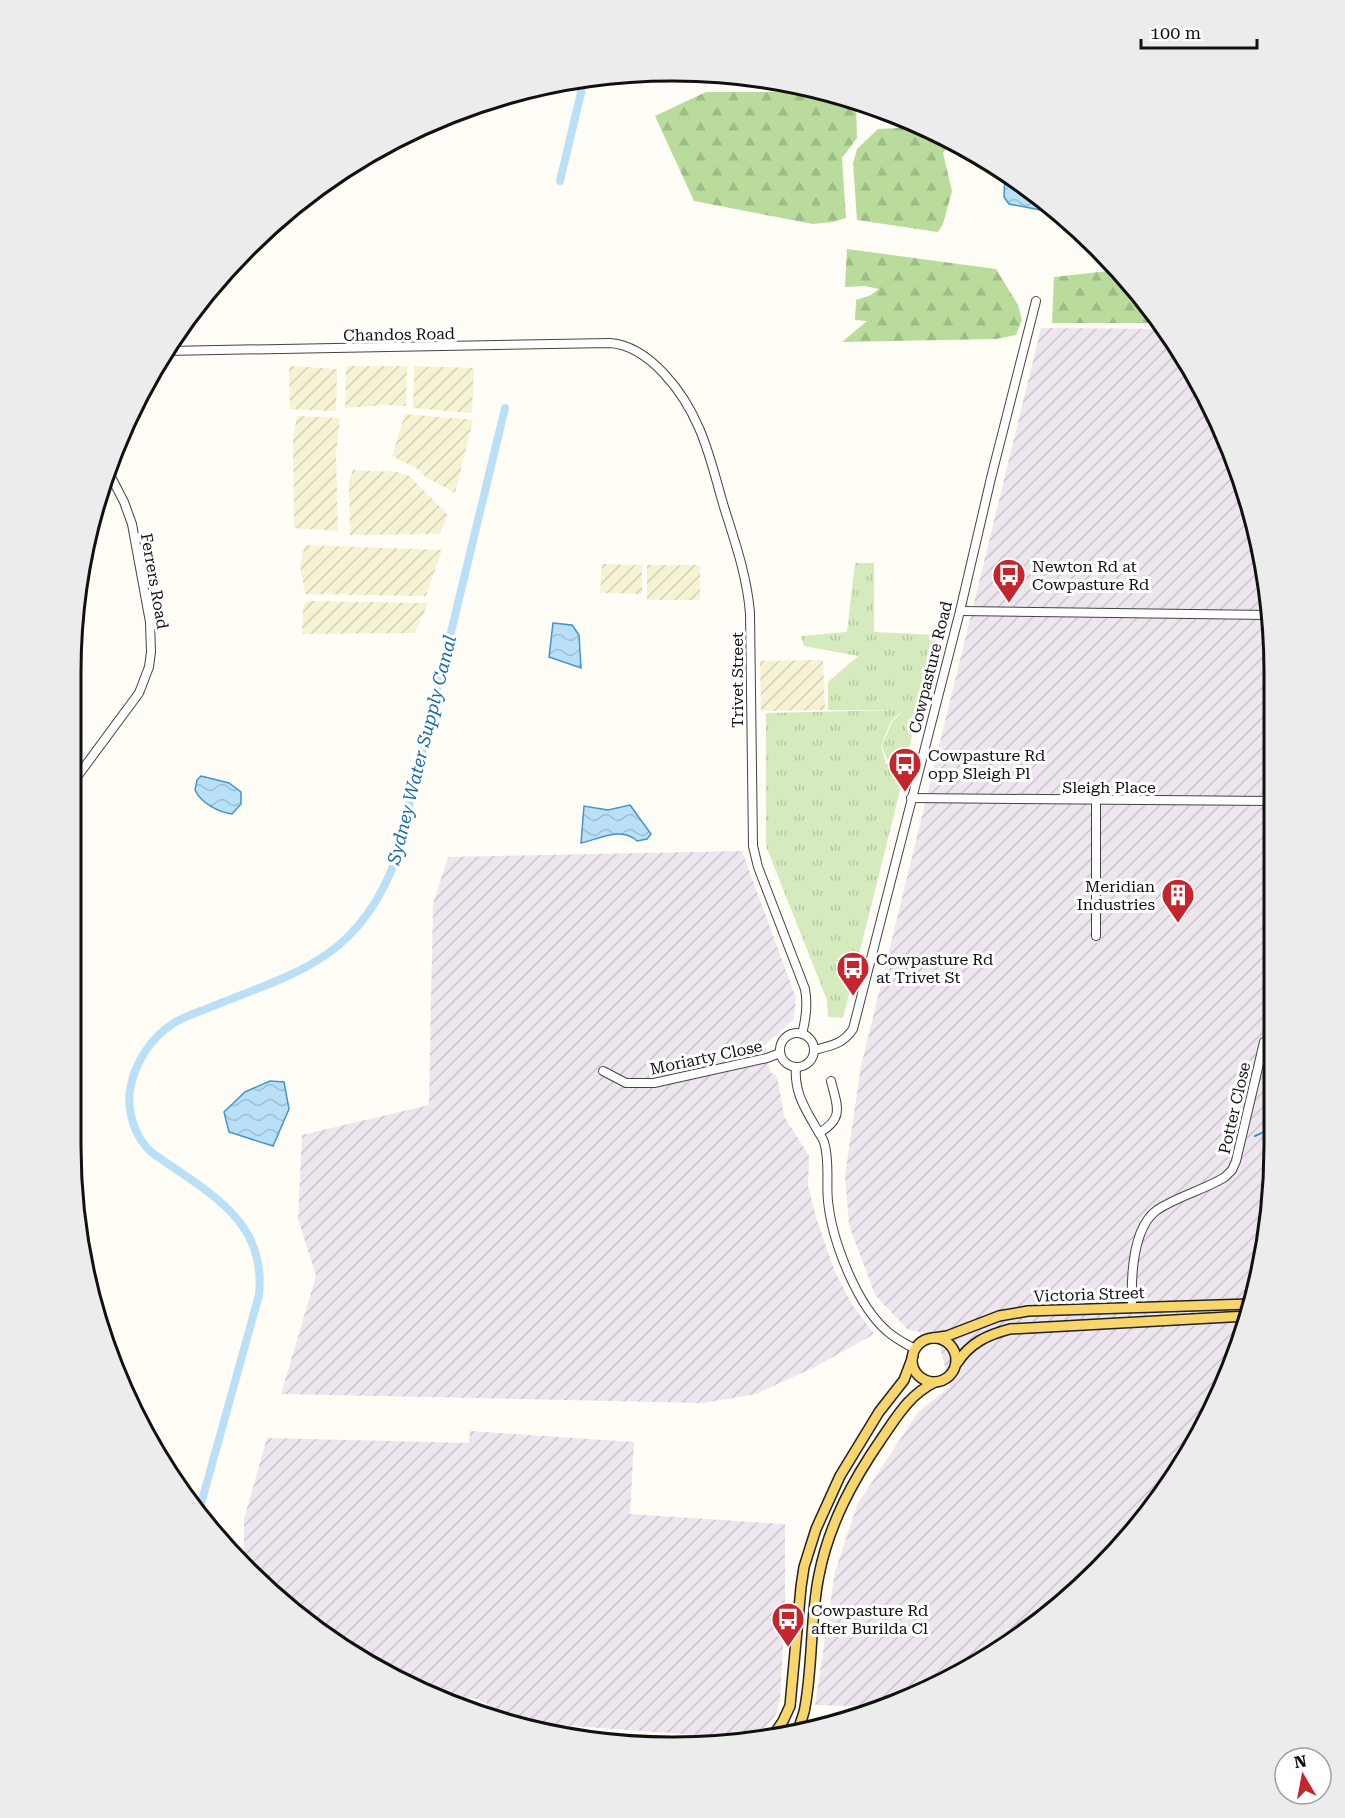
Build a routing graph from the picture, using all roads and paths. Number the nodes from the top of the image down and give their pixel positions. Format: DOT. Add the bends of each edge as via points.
graph roads {
  1 [pos="1036,301"];
  2 [pos="633,348"];
  3 [pos="177,351"];
  4 [pos="113,480"];
  5 [pos="960,611"];
  6 [pos="1261,615"];
  7 [pos="81,770"];
  8 [pos="911,798"];
  9 [pos="1096,800"];
  10 [pos="1264,801"];
  11 [pos="1096,936"];
  12 [pos="802,1034"];
  13 [pos="1264,1042"];
  14 [pos="814,1050"];
  15 [pos="780,1053"];
  16 [pos="796,1067"];
  17 [pos="603,1071"];
  18 [pos="831,1081"];
  19 [pos="819,1133"];
  20 [pos="1242,1304"];
  21 [pos="1132,1307"];
  22 [pos="1239,1316"];
  23 [pos="933,1338"];
  24 [pos="914,1352"];
  25 [pos="957,1363"];
  26 [pos="935,1382"];
  27 [pos="801,1723"];
  28 [pos="779,1727"];
  1 -- 5 [label="street, Cowpasture Road"];
  2 -- 3 [label="street, Chandos Road" via="610,344"];
  2 -- 12 [label="street, Trivet Street" via="657,367 695,420 743,568 750,614 753,846 805,989"];
  4 -- 7 [label="street, Ferrers Road" via="132,524 150,622 151,652 139,693"];
  5 -- 6 [label="street"];
  5 -- 8 [label="street, Cowpasture Road"];
  8 -- 9 [label="street, Sleigh Place"];
  8 -- 14 [label="street, Cowpasture Road" via="853,1029 840,1043"];
  9 -- 10 [label="street, Sleigh Place"];
  9 -- 11 [label="street"];
  12 -- 14 [label="street"];
  12 -- 15 [label="street" via="787,1037"];
  13 -- 21 [label="street, Potter Close" via="1232,1170 1158,1210 1145,1223 1131,1274"];
  14 -- 16 [label="street" via="807,1064"];
  15 -- 16 [label="street" via="786,1063"];
  15 -- 17 [label="street, Moriarty Close" via="654,1083 626,1083"];
  16 -- 19 [label="street" via="798,1096"];
  18 -- 19 [label="street" via="836,1117 831,1126"];
  19 -- 24 [label="street" via="827,1159 828,1204 846,1265 877,1319"];
  20 -- 21 [label="main road, Victoria Street"];
  21 -- 23 [label="main road, Victoria Street" via="1013,1313"];
  22 -- 25 [label="main road, Victoria Street" via="1010,1329 977,1341"];
  23 -- 24 [label="main road"];
  23 -- 25 [label="main road" via="951,1345"];
  24 -- 26 [label="main road" via="912,1362 917,1374"];
  24 -- 28 [label="main road" via="904,1380 879,1412 840,1476 816,1529 804,1567 789,1706"];
  25 -- 26 [label="main road" via="952,1374"];
  26 -- 27 [label="main road" via="908,1401 854,1482 832,1527 815,1596"];
}
